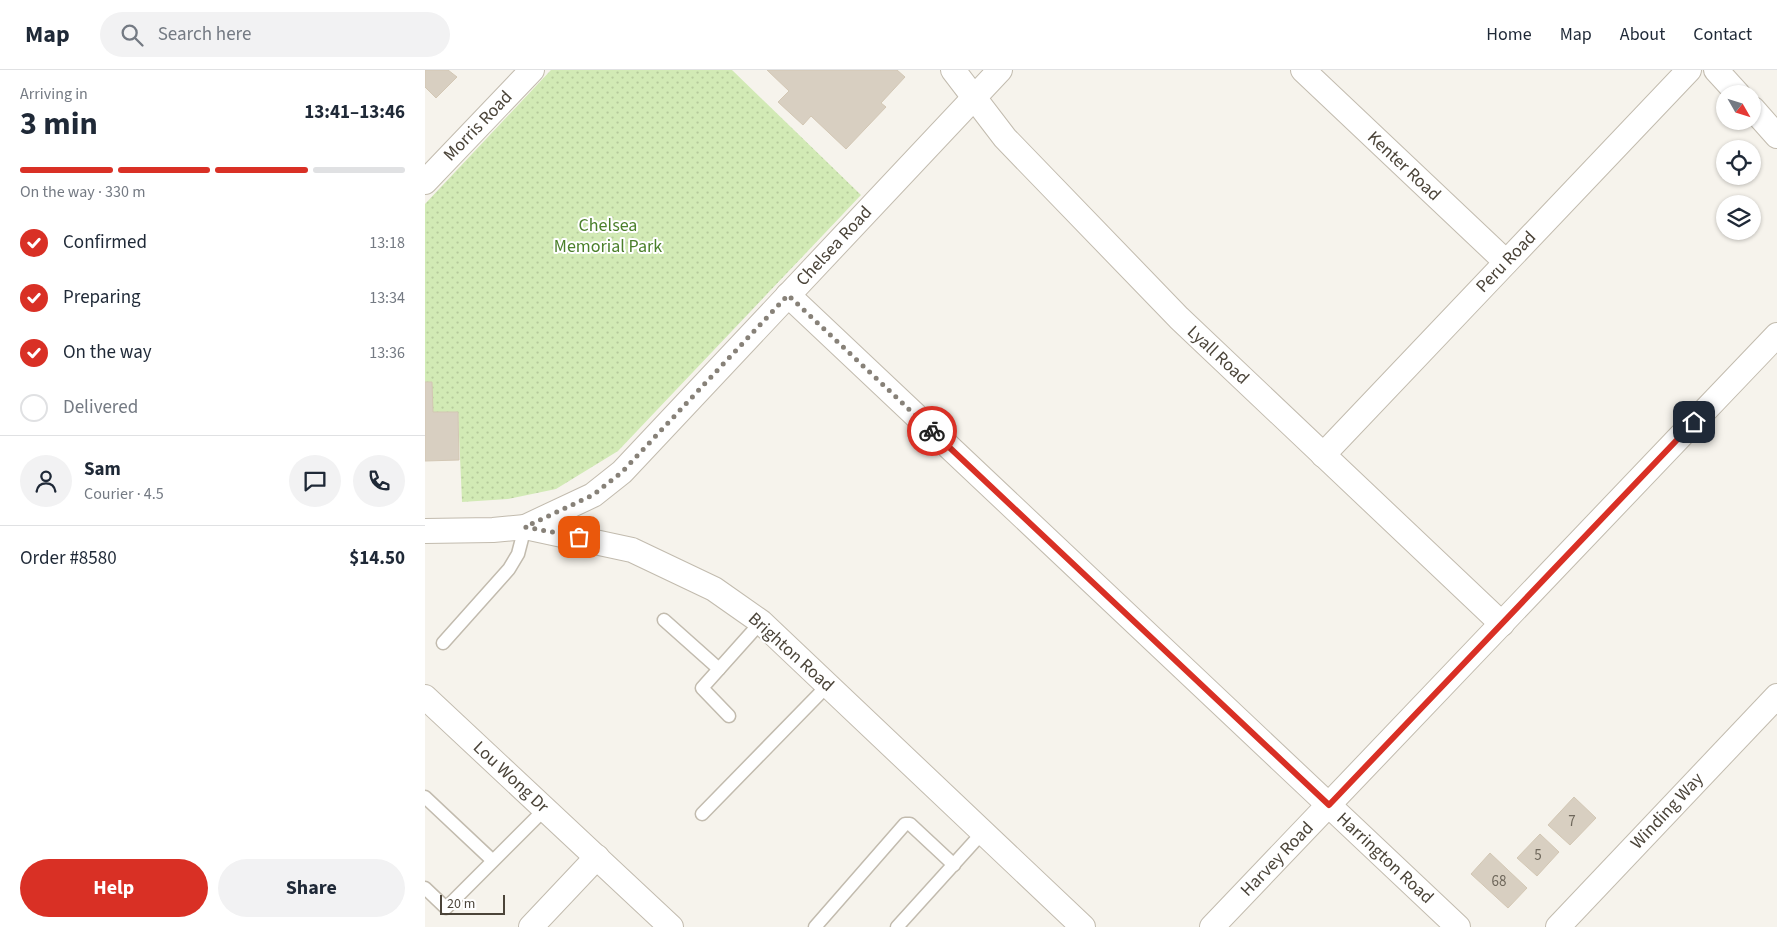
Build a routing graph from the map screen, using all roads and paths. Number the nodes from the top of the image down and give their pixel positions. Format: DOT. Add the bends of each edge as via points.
graph roads {
  1 [pos="531,70"];
  2 [pos="953,70"];
  3 [pos="1000,70"];
  4 [pos="1303,70"];
  5 [pos="1689,70"];
  6 [pos="1716,70"];
  7 [pos="1730,85"];
  8 [pos="974,97"];
  9 [pos="1761,119"];
  10 [pos="1777,136"];
  11 [pos="425,182"];
  12 [pos="1506,262"];
  13 [pos="788,295"];
  14 [pos="1777,336"];
  15 [pos="1323,455"];
  16 [pos="525,527"];
  17 [pos="425,531"];
  18 [pos="664,620"];
  19 [pos="761,622"];
  20 [pos="1502,624"];
  21 [pos="443,643"];
  22 [pos="719,669"];
  23 [pos="828,686"];
  24 [pos="425,696"];
  25 [pos="1777,696"];
  26 [pos="729,716"];
  27 [pos="425,797"];
  28 [pos="1329,805"];
  29 [pos="545,808"];
  30 [pos="701,814"];
  31 [pos="983,832"];
  32 [pos="597,857"];
  33 [pos="492,860"];
  34 [pos="954,865"];
  35 [pos="425,888"];
  36 [pos="531,927"];
  37 [pos="671,927"];
  38 [pos="815,927"];
  39 [pos="897,927"];
  40 [pos="1083,927"];
  41 [pos="1212,927"];
  42 [pos="1458,927"];
  43 [pos="1558,927"];
  1 -- 11 [label="street, Morris Road"];
  2 -- 8 [label="street, Lyall Road"];
  3 -- 8 [label="street, Chelsea Road"];
  4 -- 12 [label="street, Kenter Road"];
  5 -- 12 [label="street, Peru Road"];
  6 -- 7 [label="street"];
  8 -- 13 [label="street, Chelsea Road"];
  8 -- 15 [label="street, Lyall Road" via="1005,138 1179,318"];
  9 -- 10 [label="street"];
  12 -- 15 [label="street, Peru Road"];
  13 -- 16 [label="street, Chelsea Road" via="622,472 593,495"];
  13 -- 28 [label="street, Harrington Road"];
  14 -- 20 [label="street, Harvey Road"];
  15 -- 20 [label="street, Lyall Road"];
  16 -- 17 [label="street, Brighton Road"];
  16 -- 19 [label="street, Brighton Road" via="633,550 714,589"];
  16 -- 21 [label="lane" via="518,554 509,569"];
  18 -- 22 [label="lane"];
  19 -- 22 [label="lane"];
  19 -- 23 [label="street, Brighton Road"];
  20 -- 28 [label="street, Harvey Road"];
  22 -- 26 [label="lane" via="702,688"];
  23 -- 30 [label="lane"];
  23 -- 31 [label="street, Brighton Road"];
  24 -- 29 [label="street, Lou Wong Dr"];
  25 -- 43 [label="street, Winding Way"];
  27 -- 33 [label="lane"];
  28 -- 41 [label="street, Harvey Road"];
  28 -- 42 [label="street, Harrington Road"];
  29 -- 32 [label="street, Lou Wong Dr"];
  29 -- 33 [label="lane"];
  31 -- 34 [label="lane"];
  31 -- 40 [label="street, Brighton Road"];
  32 -- 36 [label="street"];
  32 -- 37 [label="street, Lou Wong Dr"];
  33 -- 35 [label="lane" via="446,908"];
  34 -- 38 [label="lane" via="910,824 905,824"];
  34 -- 39 [label="lane"];
}
